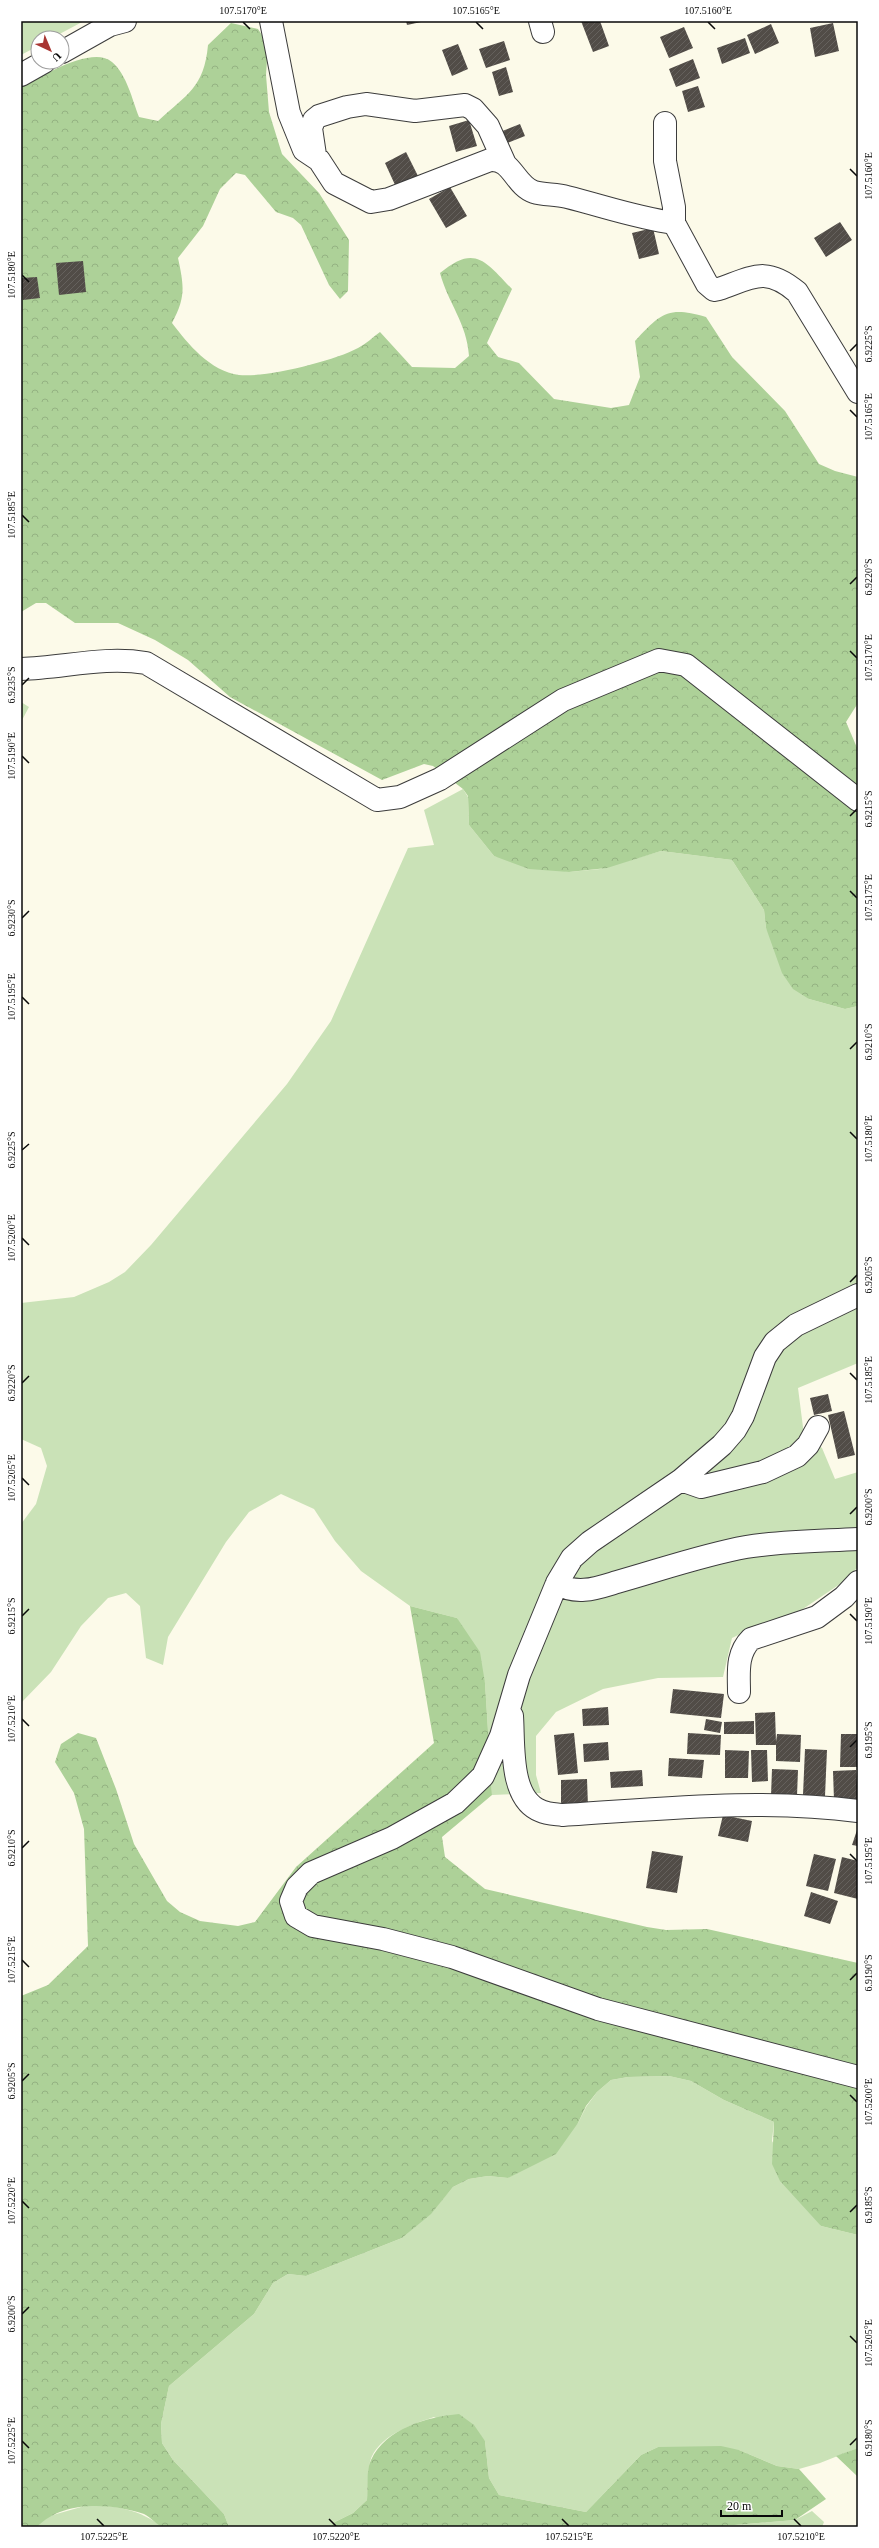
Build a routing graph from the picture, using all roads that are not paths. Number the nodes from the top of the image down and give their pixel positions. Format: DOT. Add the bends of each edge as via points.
graph roads {
  1 [pos="271,21"];
  2 [pos="114,22"];
  3 [pos="70,47"];
  4 [pos="30,70"];
  5 [pos="21,75"];
  6 [pos="665,123"];
  7 [pos="314,155"];
  8 [pos="505,164"];
  9 [pos="674,223"];
  10 [pos="858,392"];
  11 [pos="21,669"];
  12 [pos="858,800"];
  13 [pos="858,1295"];
  14 [pos="818,1427"];
  15 [pos="681,1480"];
  16 [pos="858,1538"];
  17 [pos="858,1582"];
  18 [pos="556,1583"];
  19 [pos="739,1692"];
  20 [pos="511,1701"];
  21 [pos="858,1811"];
  22 [pos="858,2077"];
  1 -- 7 [label="street" via="289,113 304,150"];
  2 -- 3 [label="street"];
  4 -- 5 [label="street"];
  6 -- 9 [label="street" via="665,161 674,208"];
  7 -- 8 [label="street" via="334,183 372,202 396,196 490,160 500,160"];
  7 -- 8 [label="street" via="311,128 314,120 340,109 366,104 415,111 465,105 473,109 488,126"];
  8 -- 9 [label="street" via="519,181 535,192 562,196 644,219"];
  9 -- 10 [label="street" via="702,277 714,290 760,274 785,282 797,292"];
  11 -- 12 [label="street" via="86,661 127,660 146,663 377,800 400,798 440,779 563,700 659,660 686,665"];
  13 -- 15 [label="street" via="796,1325 775,1342 765,1357 735,1430"];
  14 -- 15 [label="street" via="808,1445 797,1456 763,1472 701,1487"];
  15 -- 18 [label="street" via="590,1542 572,1558"];
  16 -- 18 [label="street" via="747,1547 682,1562 592,1590 576,1591"];
  17 -- 19 [label="street" via="844,1597 817,1617 751,1639 745,1645 739,1660"];
  18 -- 20 [label="street"];
  20 -- 21 [label="street" via="516,1778 525,1798 541,1811 563,1815 701,1807 805,1805"];
  20 -- 22 [label="street" via="501,1736 483,1776 455,1803 392,1838 311,1873 297,1886 291,1901 296,1916 313,1926 383,1939 452,1957 598,2009"];
}
